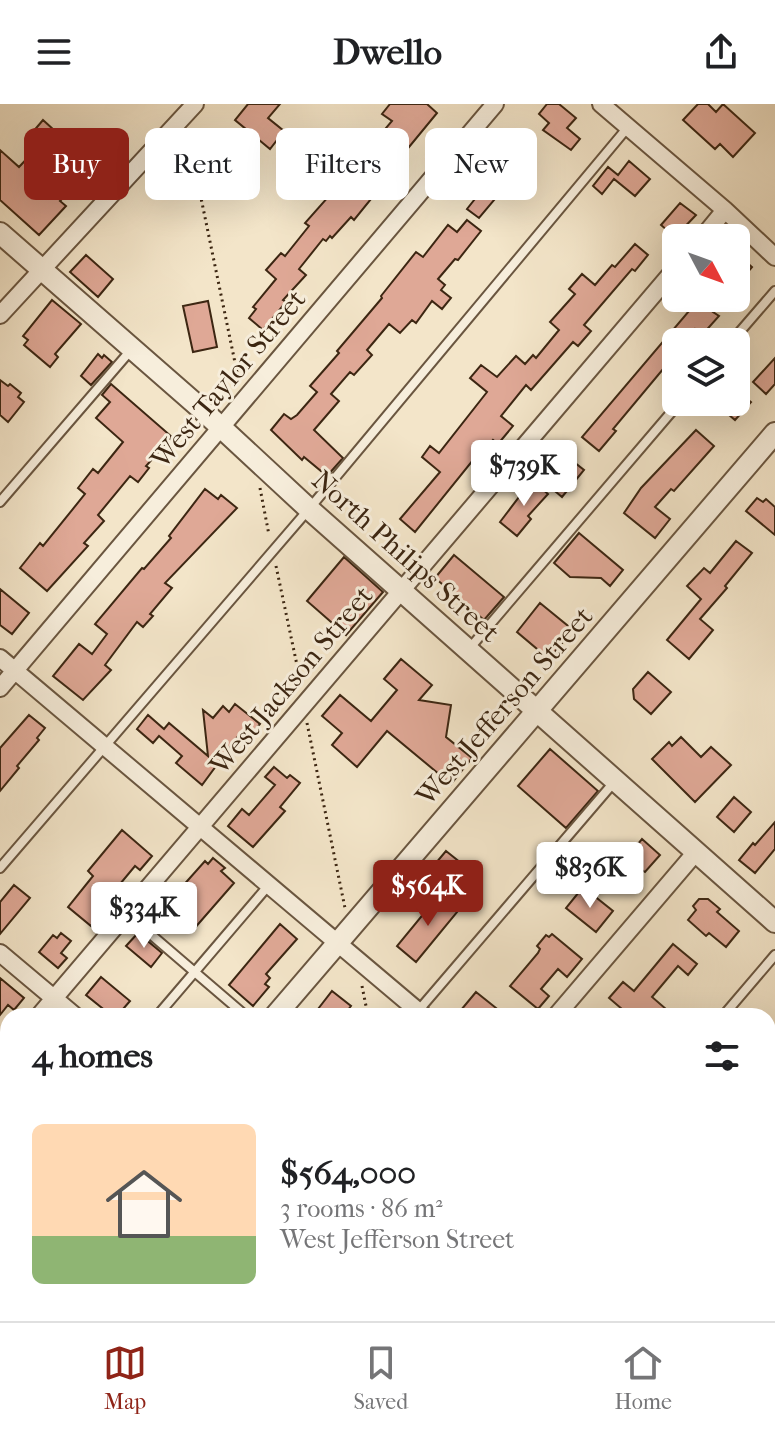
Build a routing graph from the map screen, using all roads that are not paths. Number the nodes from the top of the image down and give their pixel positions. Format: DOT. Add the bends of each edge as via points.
graph roads {
  1 [pos="195,104"];
  2 [pos="495,104"];
  3 [pos="601,104"];
  4 [pos="628,127"];
  5 [pos="725,210"];
  6 [pos="714,224"];
  7 [pos="0,233"];
  8 [pos="775,257"];
  9 [pos="40,269"];
  10 [pos="662,284"];
  11 [pos="775,291"];
  12 [pos="0,315"];
  13 [pos="743,328"];
  14 [pos="131,349"];
  15 [pos="668,416"];
  16 [pos="220,427"];
  17 [pos="775,433"];
  18 [pos="0,502"];
  19 [pos="309,509"];
  20 [pos="401,589"];
  21 [pos="469,649"];
  22 [pos="0,658"];
  23 [pos="14,671"];
  24 [pos="0,688"];
  25 [pos="538,711"];
  26 [pos="103,746"];
  27 [pos="615,781"];
  28 [pos="200,828"];
  29 [pos="696,852"];
  30 [pos="0,868"];
  31 [pos="268,886"];
  32 [pos="127,914"];
  33 [pos="775,922"];
  34 [pos="337,943"];
  35 [pos="0,953"];
  36 [pos="775,955"];
  37 [pos="195,971"];
  38 [pos="54,998"];
  39 [pos="46,1008"];
  40 [pos="66,1008"];
  41 [pos="164,1008"];
  42 [pos="237,1008"];
  43 [pos="282,1008"];
  44 [pos="415,1008"];
  45 [pos="425,1008"];
  46 [pos="563,1008"];
  47 [pos="730,1008"];
  1 -- 9 [label="street"];
  2 -- 16 [label="street, West Taylor Street"];
  3 -- 4 [label="street"];
  4 -- 5 [label="street"];
  4 -- 19 [label="lane"];
  5 -- 6 [label="street"];
  5 -- 8 [label="street"];
  7 -- 9 [label="street, North Philips Street"];
  9 -- 12 [label="street"];
  9 -- 14 [label="street, North Philips Street"];
  10 -- 20 [label="street, West Jackson Street"];
  11 -- 13 [label="lane"];
  14 -- 16 [label="street, North Philips Street"];
  14 -- 18 [label="lane"];
  15 -- 21 [label="lane"];
  16 -- 19 [label="street, North Philips Street"];
  16 -- 23 [label="street, West Taylor Street"];
  17 -- 25 [label="street, West Jefferson Street"];
  19 -- 20 [label="street, North Philips Street"];
  19 -- 26 [label="lane"];
  20 -- 21 [label="street, North Philips Street"];
  20 -- 28 [label="street, West Jackson Street"];
  21 -- 25 [label="street, North Philips Street"];
  22 -- 23 [label="street"];
  23 -- 24 [label="street, West Taylor Street"];
  23 -- 26 [label="street"];
  25 -- 27 [label="street, North Philips Street"];
  25 -- 34 [label="street, West Jefferson Street"];
  26 -- 28 [label="street"];
  26 -- 30 [label="lane"];
  27 -- 29 [label="street, North Philips Street"];
  27 -- 45 [label="lane"];
  28 -- 31 [label="street"];
  28 -- 32 [label="street, West Jackson Street"];
  29 -- 33 [label="street, North Philips Street"];
  29 -- 46 [label="street"];
  31 -- 34 [label="street"];
  31 -- 37 [label="lane"];
  32 -- 37 [label="lane"];
  32 -- 38 [label="street, West Jackson Street"];
  34 -- 43 [label="street, West Jefferson Street"];
  34 -- 44 [label="street"];
  35 -- 38 [label="street"];
  36 -- 47 [label="lane"];
  37 -- 41 [label="lane"];
  37 -- 42 [label="lane"];
  38 -- 39 [label="street, West Jackson Street"];
  38 -- 40 [label="street"];
}
